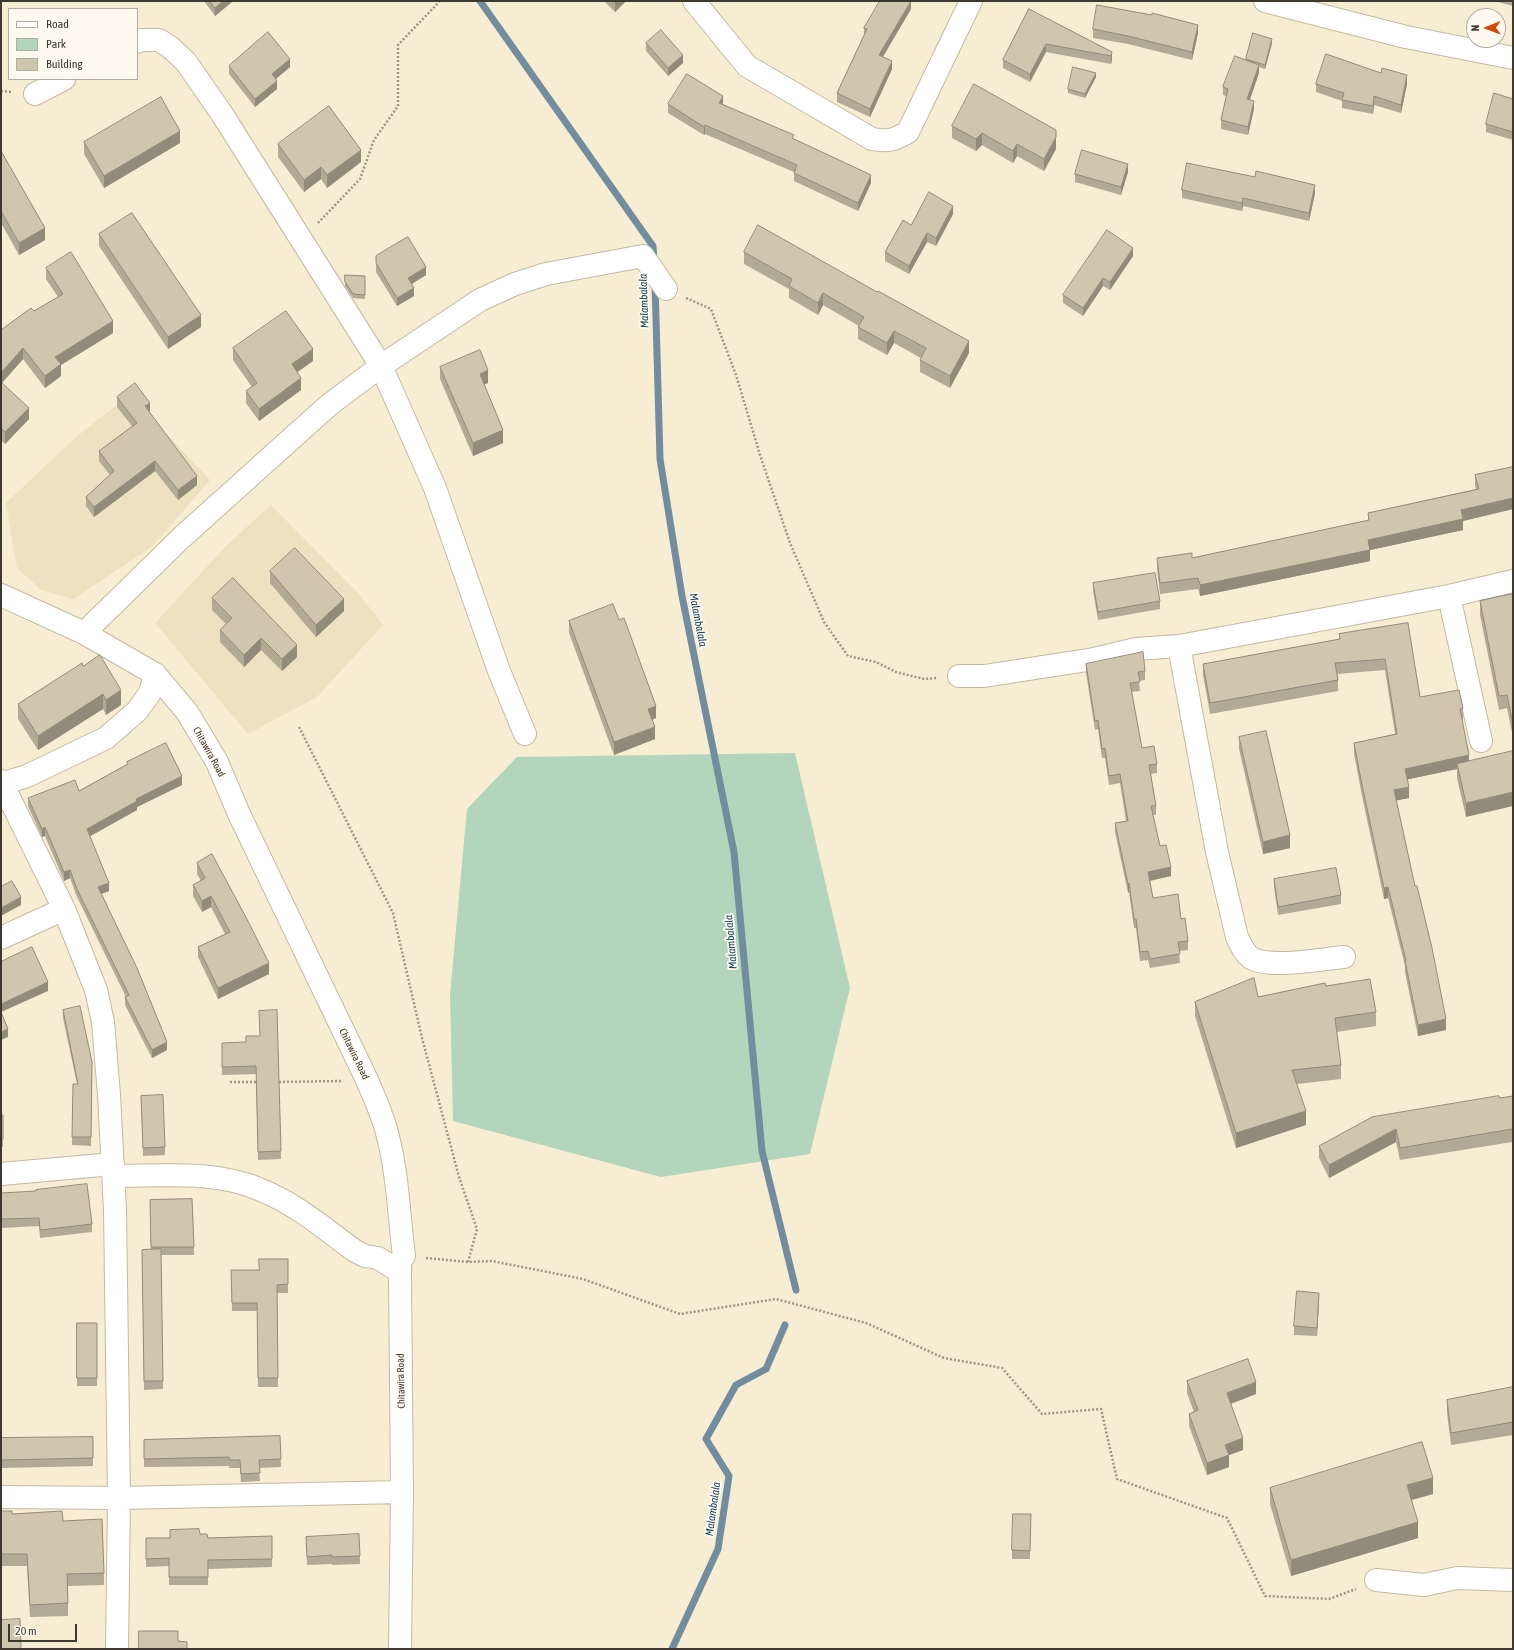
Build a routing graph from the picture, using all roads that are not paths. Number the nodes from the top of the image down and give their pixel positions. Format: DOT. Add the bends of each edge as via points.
graph roads {
  1 [pos="694,1"];
  2 [pos="971,1"];
  3 [pos="1265,1"];
  4 [pos="138,42"];
  5 [pos="1513,58"];
  6 [pos="62,80"];
  7 [pos="35,94"];
  8 [pos="666,289"];
  9 [pos="381,366"];
  10 [pos="1513,581"];
  11 [pos="1,595"];
  12 [pos="1449,596"];
  13 [pos="84,633"];
  14 [pos="1179,646"];
  15 [pos="156,674"];
  16 [pos="959,676"];
  17 [pos="525,734"];
  18 [pos="1481,741"];
  19 [pos="2,783"];
  20 [pos="64,909"];
  21 [pos="1,938"];
  22 [pos="1344,957"];
  23 [pos="113,1170"];
  24 [pos="1,1174"];
  25 [pos="402,1264"];
  26 [pos="402,1492"];
  27 [pos="1,1497"];
  28 [pos="119,1498"];
  29 [pos="1376,1580"];
  30 [pos="1513,1580"];
  31 [pos="117,1649"];
  32 [pos="400,1649"];
  1 -- 2 [label="street" via="747,66 872,139 887,142 908,132"];
  3 -- 5 [label="street" via="1406,37"];
  4 -- 9 [label="street" via="159,40 186,62 222,114"];
  6 -- 7 [label="street"];
  8 -- 9 [label="street" via="643,256 546,274 515,284 480,300"];
  9 -- 13 [label="street" via="329,405 272,456 180,539"];
  9 -- 17 [label="street" via="435,488 499,671"];
  10 -- 12 [label="street"];
  11 -- 13 [label="street, Chitawira Road"];
  12 -- 14 [label="street"];
  12 -- 18 [label="street"];
  13 -- 15 [label="street, Chitawira Road"];
  14 -- 16 [label="street" via="1136,649 1094,660 984,676"];
  14 -- 22 [label="street" via="1217,852 1237,938 1243,950 1251,958 1267,963"];
  15 -- 19 [label="street" via="150,693 137,711 106,738 27,776"];
  15 -- 25 [label="street, Chitawira Road" via="187,712 217,762 239,814 380,1111 388,1138 396,1185"];
  19 -- 20 [label="street"];
  20 -- 21 [label="street"];
  20 -- 23 [label="street" via="96,990 103,1022"];
  23 -- 24 [label="street"];
  23 -- 25 [label="street" via="204,1176 260,1189 290,1205 355,1251 365,1256"];
  23 -- 28 [label="street"];
  25 -- 26 [label="street, Chitawira Road"];
  26 -- 28 [label="street"];
  26 -- 32 [label="street, Chitawira Road"];
  27 -- 28 [label="street"];
  28 -- 31 [label="street"];
  29 -- 30 [label="street" via="1424,1584 1457,1578"];
}
